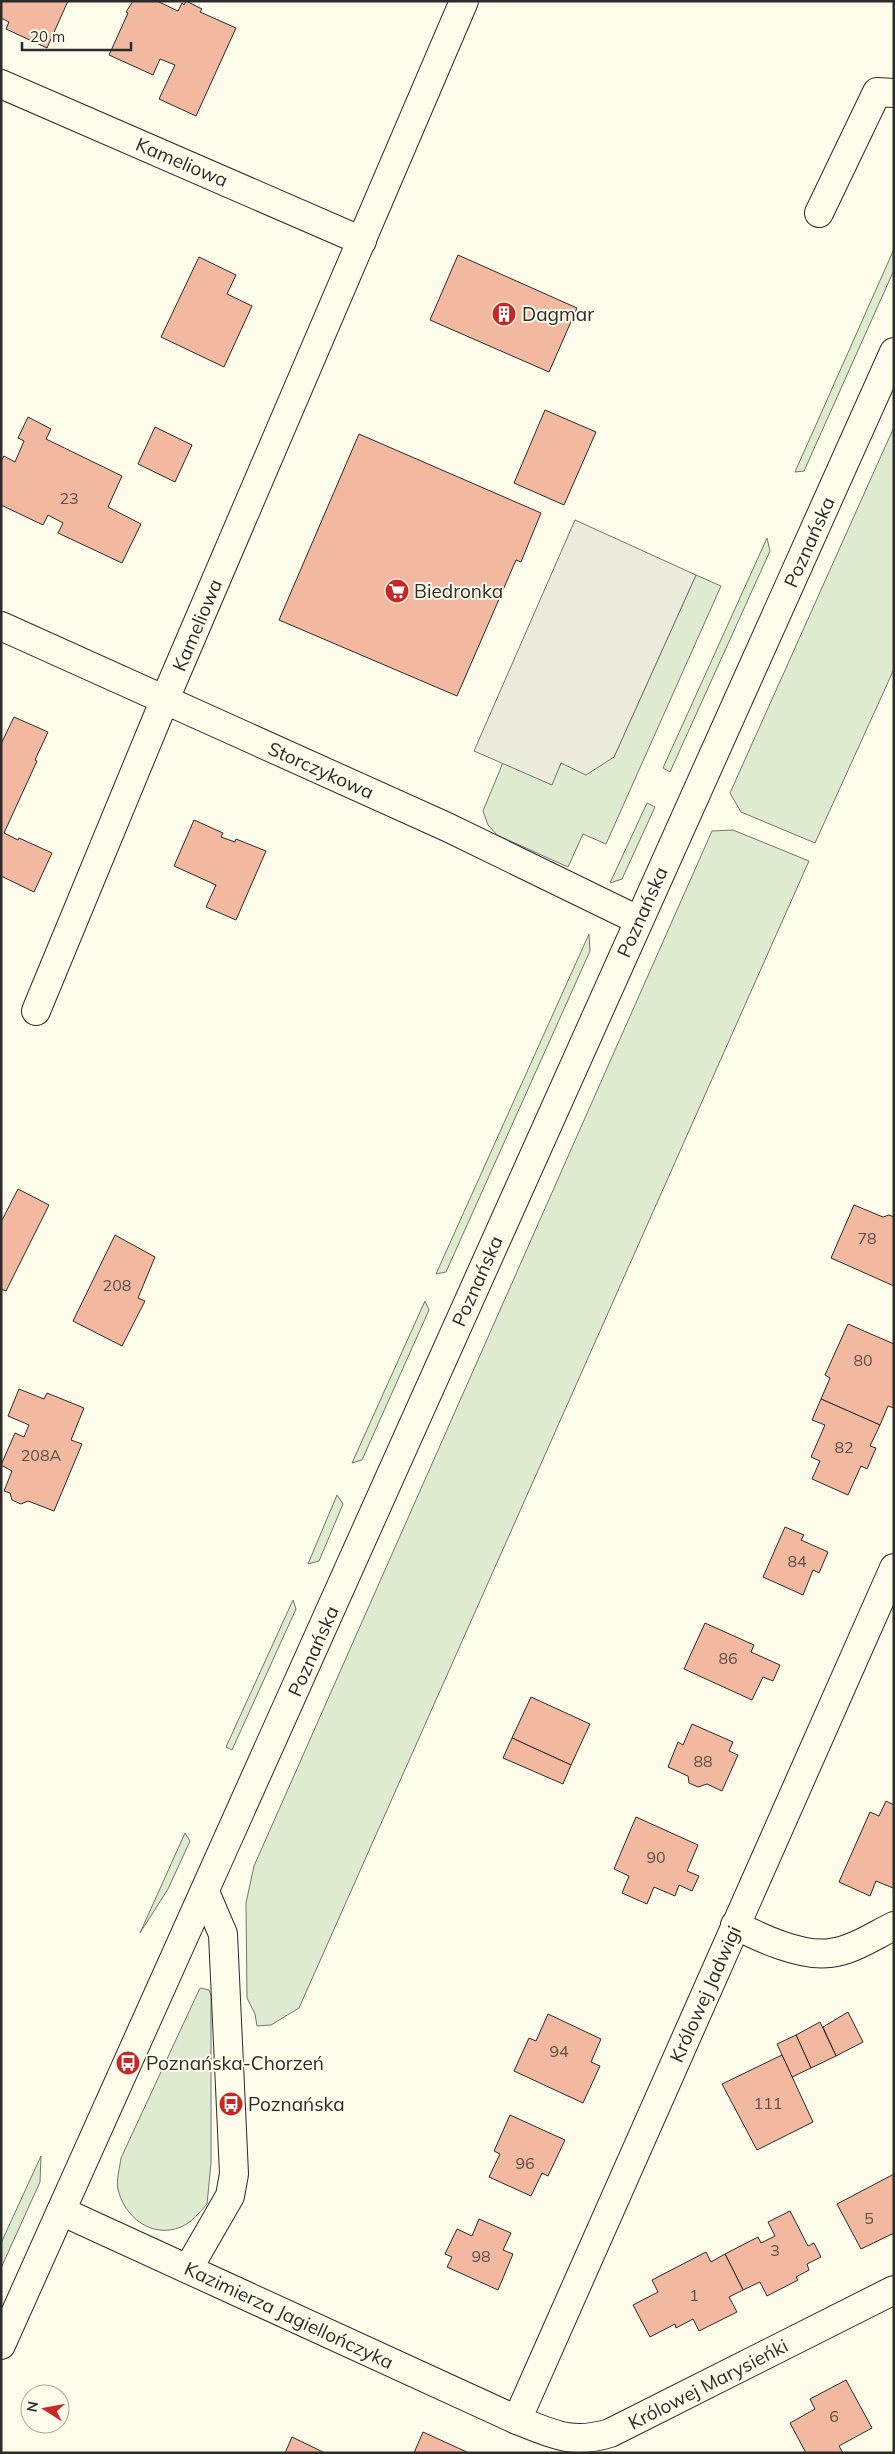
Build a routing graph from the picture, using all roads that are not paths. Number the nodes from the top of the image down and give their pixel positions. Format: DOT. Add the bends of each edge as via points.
graph roads {
  1 [pos="464,1"];
  2 [pos="1,84"];
  3 [pos="894,93"];
  4 [pos="819,213"];
  5 [pos="362,241"];
  6 [pos="894,352"];
  7 [pos="1,626"];
  8 [pos="166,699"];
  9 [pos="638,920"];
  10 [pos="36,1012"];
  11 [pos="894,1568"];
  12 [pos="205,1892"];
  13 [pos="735,1925"];
  14 [pos="894,1926"];
  15 [pos="61,2211"];
  16 [pos="188,2269"];
  17 [pos="894,2290"];
  18 [pos="1,2346"];
  19 [pos="517,2420"];
  1 -- 5 [label="street, Kameliowa"];
  2 -- 5 [label="street, Kameliowa"];
  3 -- 4 [label="street" via="877,92"];
  5 -- 8 [label="street, Kameliowa"];
  6 -- 9 [label="street, Poznańska"];
  7 -- 8 [label="street, Storczykowa"];
  8 -- 9 [label="street, Storczykowa" via="447,827"];
  8 -- 10 [label="street, Kameliowa"];
  9 -- 12 [label="street, Poznańska"];
  11 -- 13 [label="street, Królowej Jadwigi"];
  12 -- 15 [label="street, Poznańska"];
  12 -- 16 [label="street" via="223,1934 234,2174 230,2196"];
  13 -- 14 [label="street" via="765,1940 809,1953 831,1954"];
  13 -- 19 [label="street, Królowej Jadwigi"];
  15 -- 16 [label="street, Kazimierza Jagiellończyka"];
  15 -- 18 [label="street, Poznańska"];
  16 -- 19 [label="street, Kazimierza Jagiellończyka"];
  17 -- 19 [label="street, Królowej Marysieńki" via="610,2433 589,2440 566,2438"];
}
